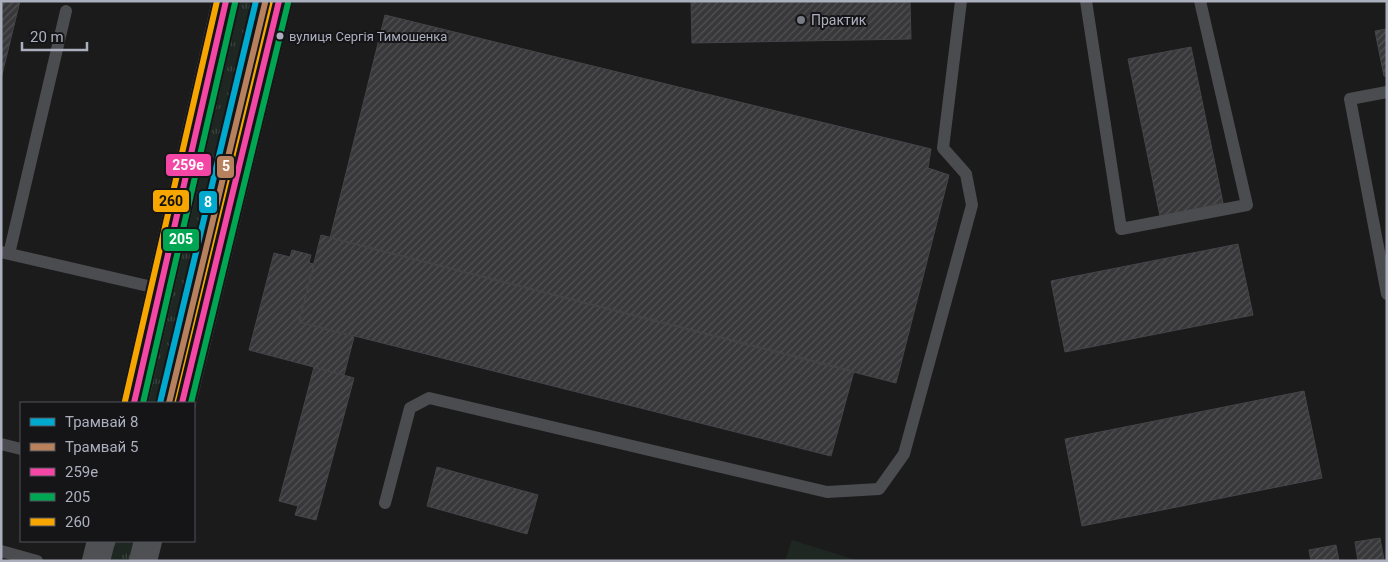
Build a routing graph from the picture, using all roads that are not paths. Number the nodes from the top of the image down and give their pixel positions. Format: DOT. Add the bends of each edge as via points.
graph roads {
  1 [pos="226,1"];
  2 [pos="279,1"];
  3 [pos="961,1"];
  4 [pos="1086,1"];
  5 [pos="1200,1"];
  6 [pos="66,11"];
  7 [pos="1387,92"];
  8 [pos="5,253"];
  9 [pos="161,288"];
  10 [pos="1387,294"];
  11 [pos="134,402"];
  12 [pos="182,402"];
  13 [pos="1,444"];
  14 [pos="20,449"];
  15 [pos="385,503"];
  16 [pos="101,542"];
  17 [pos="148,542"];
  18 [pos="1,551"];
  19 [pos="37,561"];
  20 [pos="96,561"];
  21 [pos="143,561"];
  1 -- 9 [label="main road"];
  2 -- 12 [label="main road"];
  3 -- 15 [label="lane" via="943,148 966,174 972,205 904,454 879,489 827,492 429,398 410,408"];
  4 -- 5 [label="lane" via="1121,229 1247,205"];
  6 -- 8 [label="lane"];
  7 -- 10 [label="lane" via="1350,99"];
  8 -- 9 [label="lane"];
  9 -- 11 [label="main road"];
  13 -- 14 [label="lane"];
  16 -- 20 [label="main road"];
  17 -- 21 [label="main road"];
  18 -- 19 [label="lane"];
}
